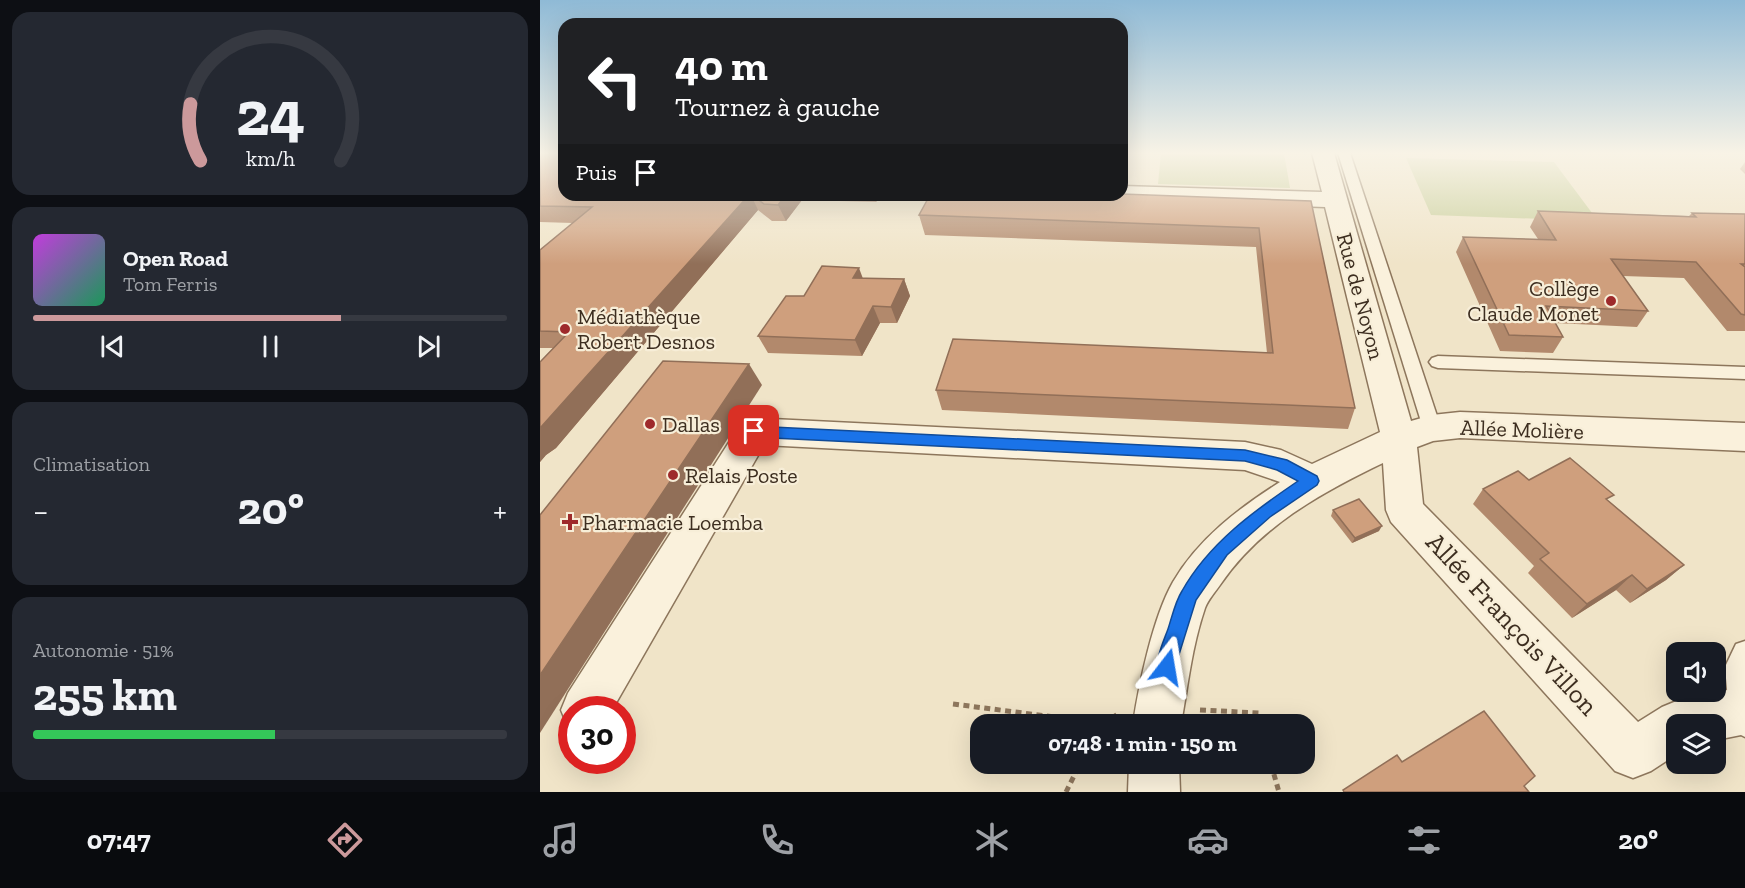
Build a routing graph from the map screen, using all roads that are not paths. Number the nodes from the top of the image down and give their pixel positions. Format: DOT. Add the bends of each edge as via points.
graph roads {
  1 [pos="1332,190"];
  2 [pos="1353,190"];
  3 [pos="1128,193"];
  4 [pos="1335,200"];
  5 [pos="1438,362"];
  6 [pos="1745,373"];
  7 [pos="1415,433"];
  8 [pos="1745,437"];
  9 [pos="1311,481"];
  10 [pos="1745,653"];
  11 [pos="593,696"];
  12 [pos="1744,712"];
  13 [pos="1158,714"];
  14 [pos="1726,716"];
  15 [pos="1666,732"];
  16 [pos="1154,774"];
  17 [pos="1154,792"];
  1 -- 4 [label="street, Rue de Noyon"];
  2 -- 7 [label="lane"];
  3 -- 4 [label="street"];
  4 -- 7 [label="street, Rue de Noyon"];
  5 -- 6 [label="lane"];
  7 -- 8 [label="street, Allée Molière" via="1460,425"];
  7 -- 9 [label="street, Allée Molière"];
  7 -- 15 [label="street, Allée François Villon" via="1405,510 1633,753"];
  9 -- 11 [label="street" via="1281,465 1245,456 754,431"];
  9 -- 13 [label="street, Allée Molière" via="1264,512 1221,550 1188,596 1171,646"];
  10 -- 12 [label="lane" via="1737,668"];
  12 -- 14 [label="street, Allée François Villon"];
  16 -- 17 [label="street"];
}
